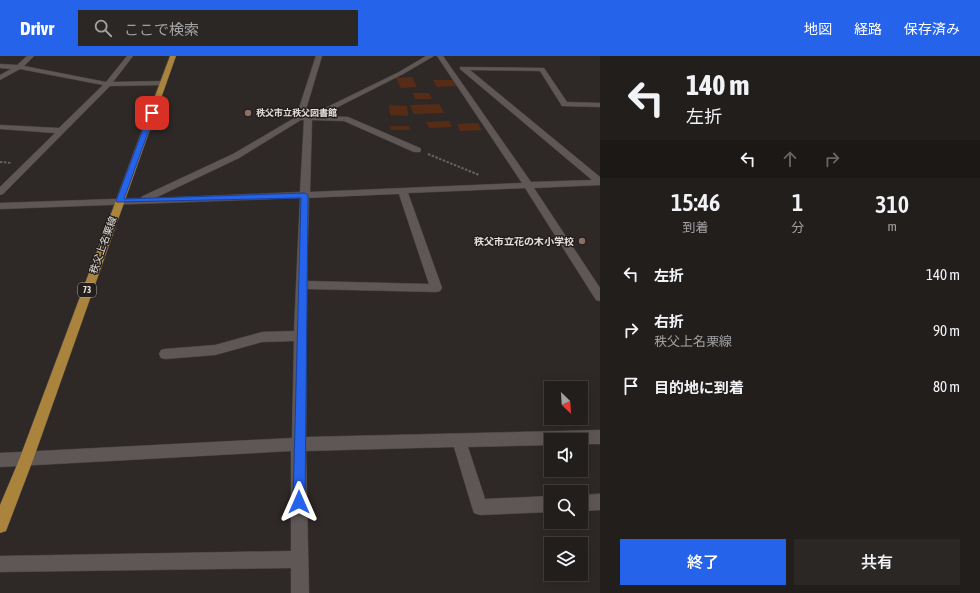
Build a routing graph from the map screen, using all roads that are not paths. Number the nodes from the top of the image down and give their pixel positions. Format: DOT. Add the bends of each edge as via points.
graph roads {
  1 [pos="31,56"];
  2 [pos="130,56"];
  3 [pos="173,56"];
  4 [pos="319,56"];
  5 [pos="431,56"];
  6 [pos="440,56"];
  7 [pos="0,66"];
  8 [pos="19,67"];
  9 [pos="448,68"];
  10 [pos="463,68"];
  11 [pos="0,78"];
  12 [pos="164,83"];
  13 [pos="108,84"];
  14 [pos="600,105"];
  15 [pos="303,118"];
  16 [pos="0,127"];
  17 [pos="62,130"];
  18 [pos="417,150"];
  19 [pos="600,182"];
  20 [pos="528,185"];
  21 [pos="403,191"];
  22 [pos="0,192"];
  23 [pos="304,195"];
  24 [pos="142,200"];
  25 [pos="119,201"];
  26 [pos="0,206"];
  27 [pos="302,286"];
  28 [pos="600,297"];
  29 [pos="301,336"];
  30 [pos="165,354"];
  31 [pos="600,437"];
  32 [pos="459,440"];
  33 [pos="299,444"];
  34 [pos="0,460"];
  35 [pos="26,460"];
  36 [pos="600,502"];
  37 [pos="588,503"];
  38 [pos="544,504"];
  39 [pos="0,525"];
  40 [pos="299,559"];
  41 [pos="0,564"];
  42 [pos="300,593"];
  1 -- 8 [label="street"];
  2 -- 13 [label="street"];
  3 -- 12 [label="main road, 秩父上名栗線 / 73"];
  4 -- 15 [label="street"];
  5 -- 15 [label="street" via="401,73"];
  6 -- 9 [label="street"];
  7 -- 8 [label="street"];
  8 -- 11 [label="street"];
  8 -- 13 [label="street"];
  9 -- 10 [label="street"];
  9 -- 20 [label="street"];
  10 -- 14 [label="street" via="542,69 565,104"];
  10 -- 19 [label="street"];
  12 -- 13 [label="street"];
  12 -- 25 [label="main road, 秩父上名栗線 / 73"];
  13 -- 17 [label="street"];
  15 -- 18 [label="street" via="345,119"];
  15 -- 23 [label="street"];
  15 -- 24 [label="street" via="236,156"];
  16 -- 17 [label="street"];
  17 -- 22 [label="street"];
  19 -- 20 [label="street"];
  20 -- 21 [label="street"];
  20 -- 28 [label="street"];
  21 -- 23 [label="street"];
  21 -- 27 [label="street" via="436,288"];
  23 -- 24 [label="street"];
  23 -- 27 [label="street"];
  24 -- 25 [label="street"];
  25 -- 26 [label="street"];
  25 -- 35 [label="main road, 秩父上名栗線 / 73"];
  27 -- 29 [label="street"];
  29 -- 30 [label="street" via="262,337 215,350"];
  29 -- 33 [label="street"];
  31 -- 32 [label="street"];
  32 -- 33 [label="street"];
  32 -- 38 [label="street" via="480,508"];
  33 -- 35 [label="street"];
  33 -- 40 [label="street"];
  34 -- 35 [label="street"];
  35 -- 39 [label="main road, 秩父上名栗線 / 73"];
  36 -- 37 [label="street"];
  40 -- 41 [label="street"];
  40 -- 42 [label="street"];
}
